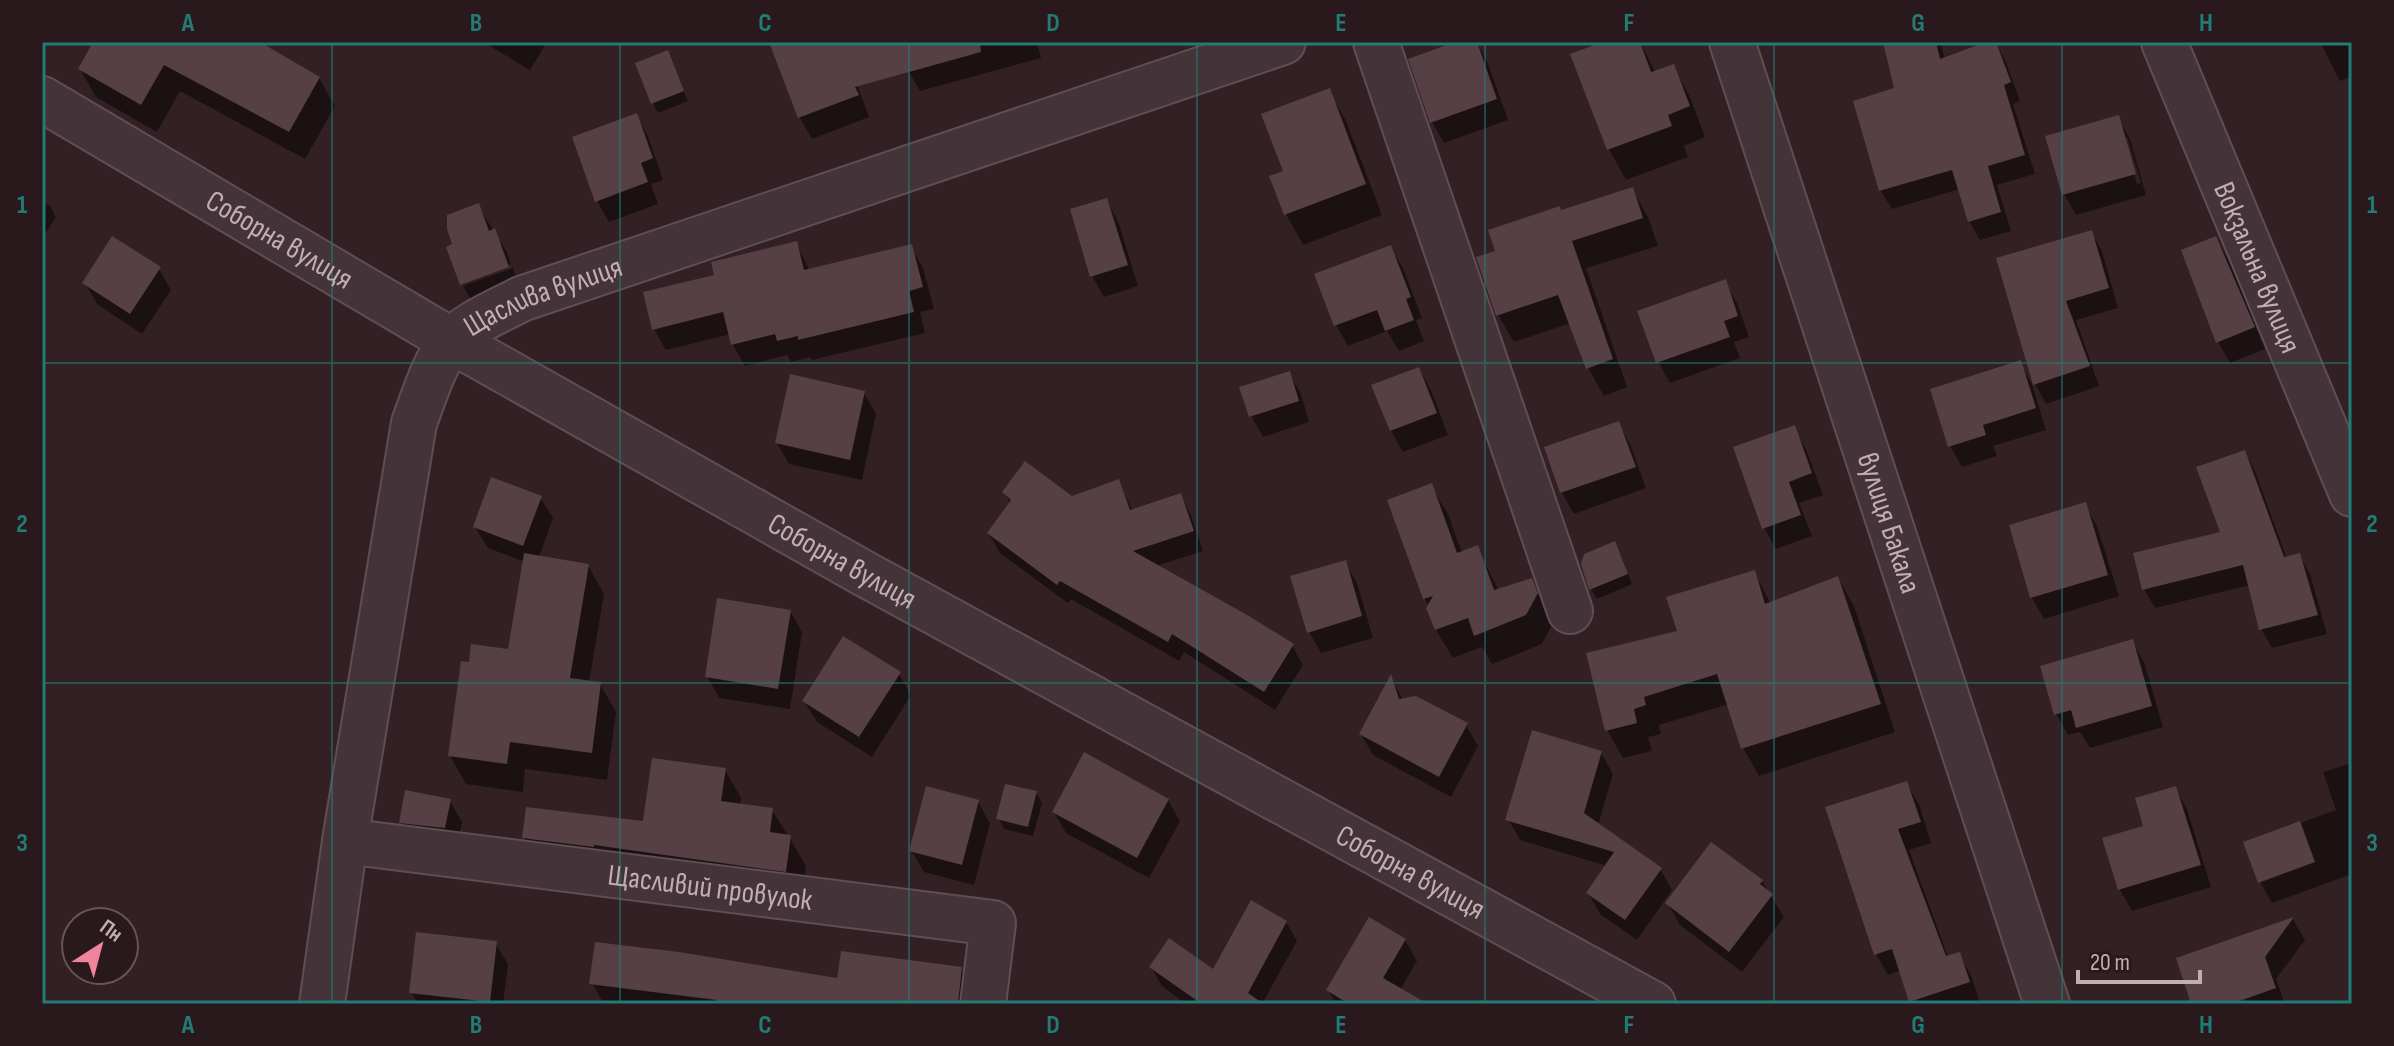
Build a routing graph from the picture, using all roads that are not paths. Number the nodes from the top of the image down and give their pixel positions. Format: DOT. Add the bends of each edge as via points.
graph roads {
  1 [pos="1283,42"];
  2 [pos="1376,42"];
  3 [pos="1732,42"];
  4 [pos="2164,42"];
  5 [pos="42,99"];
  6 [pos="452,341"];
  7 [pos="2352,494"];
  8 [pos="1570,611"];
  9 [pos="345,841"];
  10 [pos="322,1004"];
  11 [pos="983,1004"];
  12 [pos="1653,1004"];
  13 [pos="2047,1004"];
  1 -- 6 [label="street, Щаслива вулиця" via="521,299"];
  2 -- 8 [label="street"];
  3 -- 13 [label="street, вулиця Бакала"];
  4 -- 7 [label="street, Вокзальна вулиця"];
  5 -- 6 [label="street, Соборна вулиця"];
  6 -- 9 [label="street, Щаслива вулиця" via="414,423"];
  6 -- 12 [label="street, Соборна вулиця" via="865,574"];
  9 -- 10 [label="street, Щаслива вулиця"];
  9 -- 11 [label="street, Щасливий провулок" via="993,923"];
}
